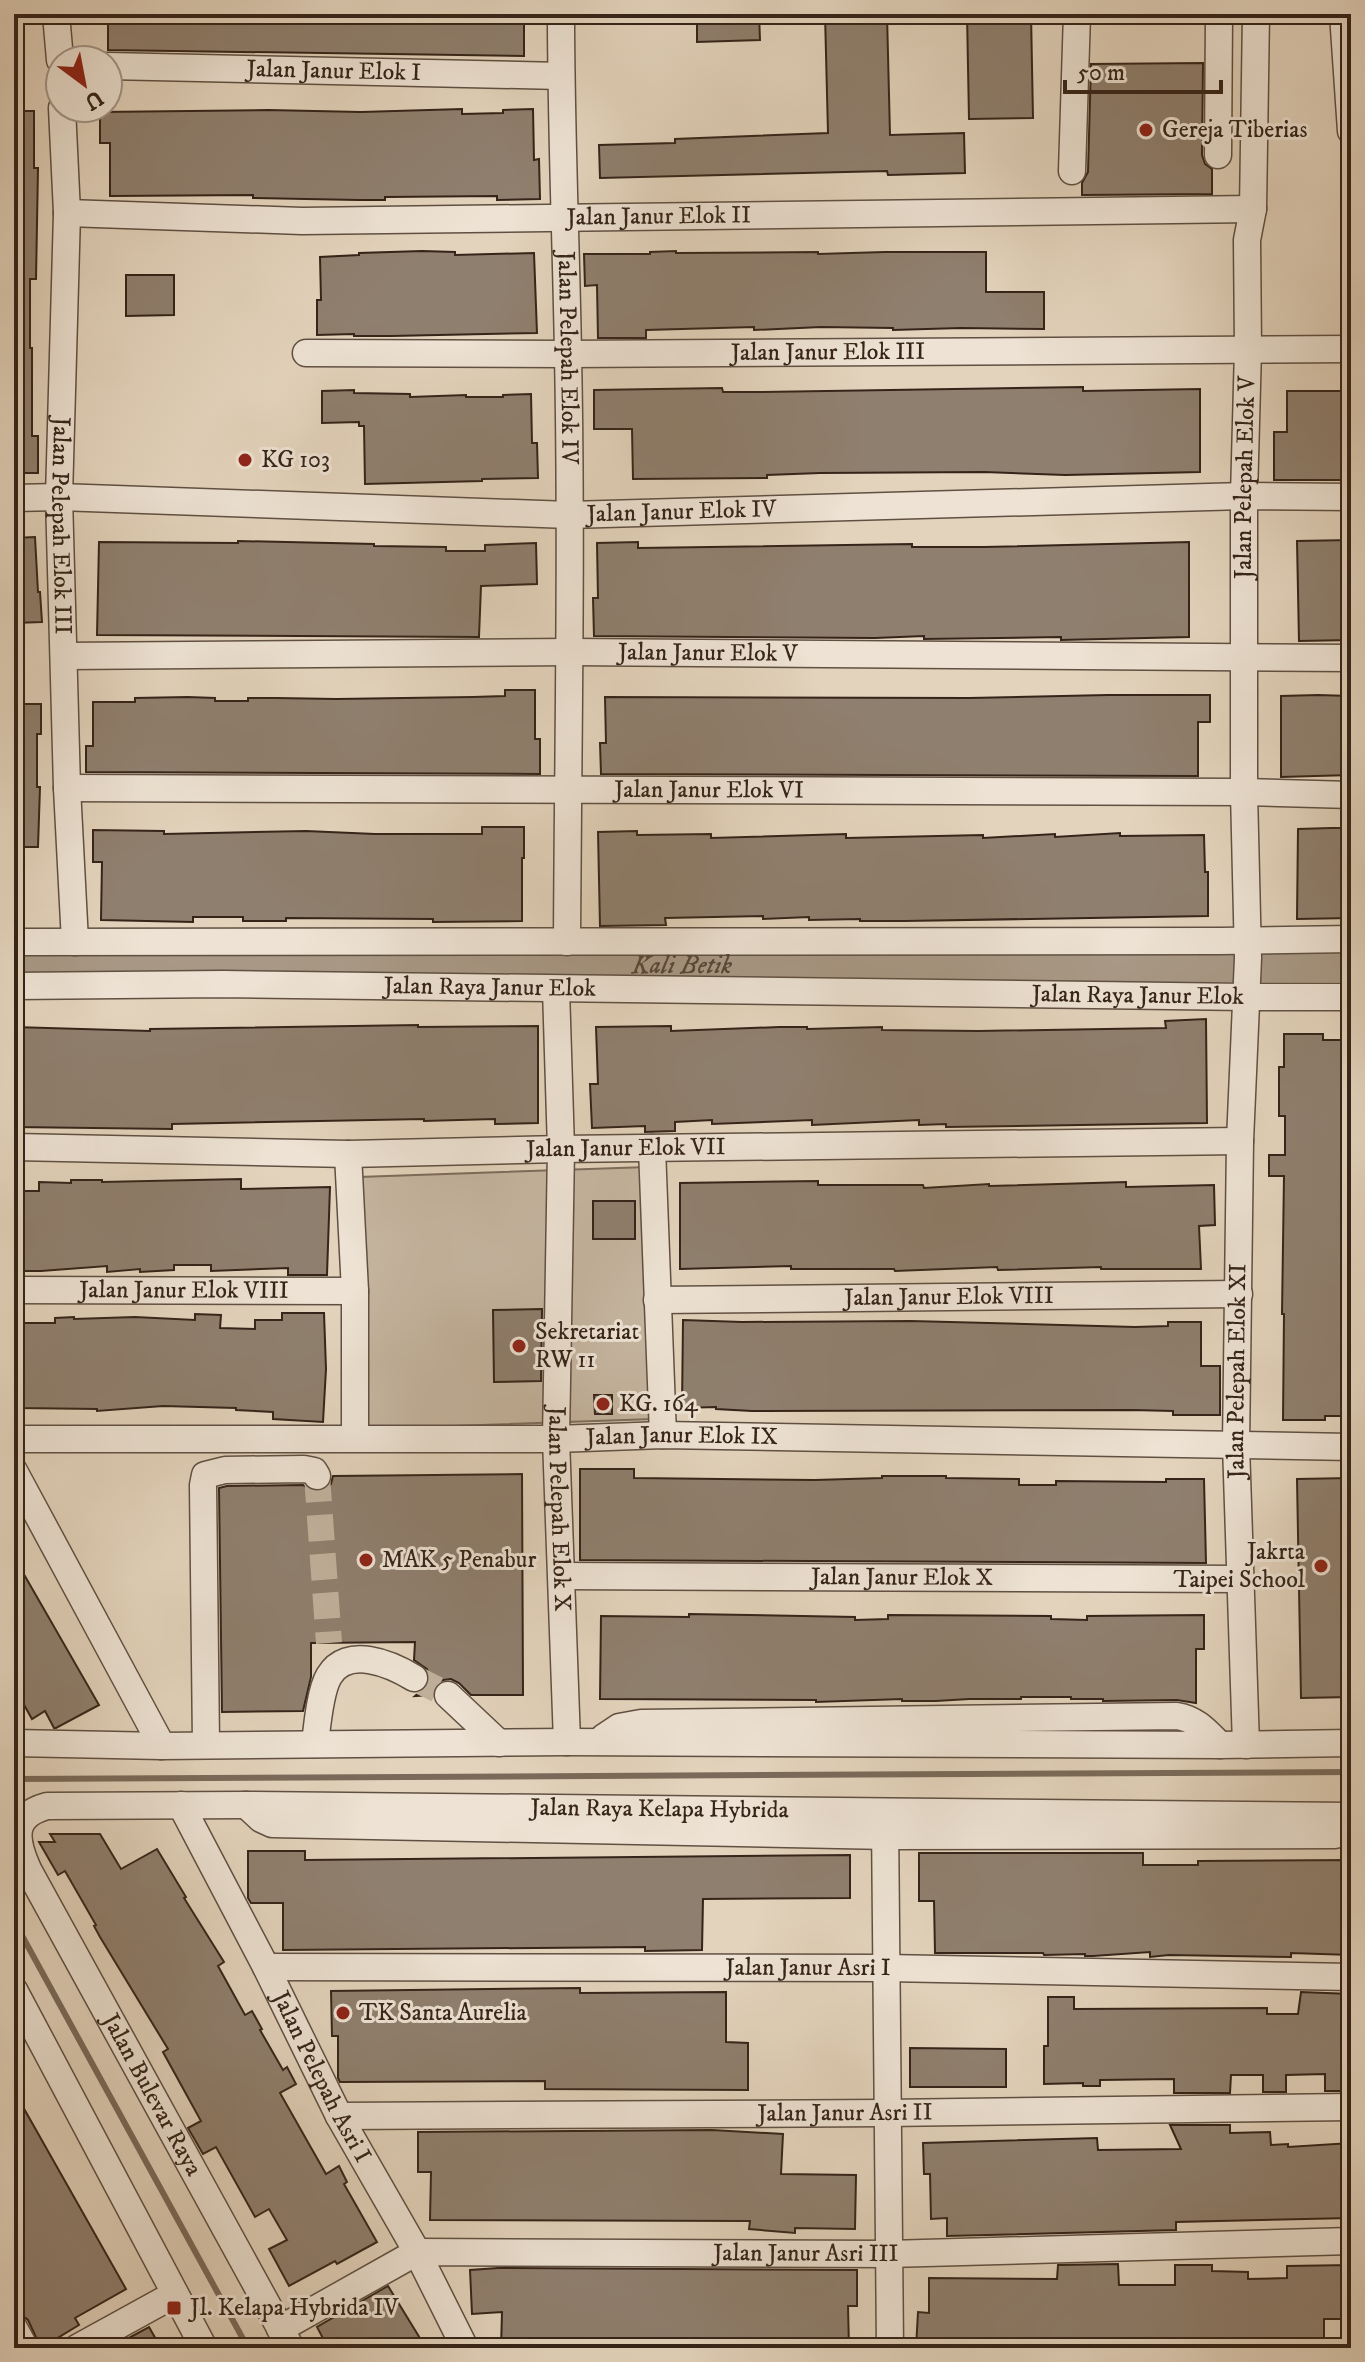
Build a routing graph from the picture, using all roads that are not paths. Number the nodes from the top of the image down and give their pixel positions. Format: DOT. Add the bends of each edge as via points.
graph roads {
  1 [pos="56,14"];
  2 [pos="561,14"];
  3 [pos="1077,14"];
  4 [pos="1219,14"];
  5 [pos="1256,14"];
  6 [pos="1343,14"];
  7 [pos="59,44"];
  8 [pos="124,66"];
  9 [pos="561,76"];
  10 [pos="63,124"];
  11 [pos="1351,131"];
  12 [pos="1218,155"];
  13 [pos="1072,171"];
  14 [pos="1253,209"];
  15 [pos="67,213"];
  16 [pos="564,218"];
  17 [pos="1248,349"];
  18 [pos="1351,349"];
  19 [pos="306,353"];
  20 [pos="568,354"];
  21 [pos="1244,496"];
  22 [pos="59,497"];
  23 [pos="1351,497"];
  24 [pos="14,498"];
  25 [pos="569,515"];
  26 [pos="570,652"];
  27 [pos="64,656"];
  28 [pos="1246,657"];
  29 [pos="1351,658"];
  30 [pos="67,788"];
  31 [pos="568,789"];
  32 [pos="1244,792"];
  33 [pos="1351,795"];
  34 [pos="1351,939"];
  35 [pos="14,942"];
  36 [pos="75,942"];
  37 [pos="567,942"];
  38 [pos="1247,950"];
  39 [pos="14,986"];
  40 [pos="556,989"];
  41 [pos="1247,994"];
  42 [pos="1351,997"];
  43 [pos="1240,1141"];
  44 [pos="14,1147"];
  45 [pos="652,1148"];
  46 [pos="561,1149"];
  47 [pos="348,1154"];
  48 [pos="14,1290"];
  49 [pos="355,1291"];
  50 [pos="1239,1294"];
  51 [pos="657,1300"];
  52 [pos="663,1435"];
  53 [pos="355,1438"];
  54 [pos="14,1439"];
  55 [pos="556,1439"];
  56 [pos="1236,1445"];
  57 [pos="1351,1447"];
  58 [pos="14,1471"];
  59 [pos="317,1476"];
  60 [pos="562,1576"];
  61 [pos="1240,1579"];
  62 [pos="414,1678"];
  63 [pos="448,1695"];
  64 [pos="567,1742"];
  65 [pos="14,1743"];
  66 [pos="499,1743"];
  67 [pos="1351,1743"];
  68 [pos="206,1744"];
  69 [pos="315,1744"];
  70 [pos="1233,1745"];
  71 [pos="162,1746"];
  72 [pos="181,1805"];
  73 [pos="1351,1816"];
  74 [pos="884,1823"];
  75 [pos="1351,1824"];
  76 [pos="14,1843"];
  77 [pos="27,1867"];
  78 [pos="266,1967"];
  79 [pos="886,1968"];
  80 [pos="1351,1977"];
  81 [pos="14,1990"];
  82 [pos="1351,2107"];
  83 [pos="886,2113"];
  84 [pos="339,2116"];
  85 [pos="1351,2241"];
  86 [pos="417,2252"];
  87 [pos="889,2254"];
  88 [pos="175,2294"];
  89 [pos="14,2328"];
  90 [pos="285,2338"];
  91 [pos="25,2348"];
  92 [pos="77,2348"];
  93 [pos="204,2348"];
  94 [pos="465,2348"];
  95 [pos="890,2348"];
  1 -- 7 [label="street"];
  2 -- 9 [label="street, Jalan Pelepah Elok IV"];
  3 -- 13 [label="street"];
  4 -- 12 [label="street"];
  5 -- 14 [label="street, Jalan Pelepah Elok V"];
  6 -- 11 [label="street"];
  8 -- 9 [label="street, Jalan Janur Elok I"];
  9 -- 16 [label="street, Jalan Pelepah Elok IV"];
  10 -- 15 [label="street, Jalan Pelepah Elok III"];
  14 -- 16 [label="street, Jalan Janur Elok II"];
  14 -- 17 [label="street, Jalan Pelepah Elok V" via="1247,240"];
  15 -- 16 [label="street, Jalan Janur Elok II" via="302,221"];
  15 -- 22 [label="street, Jalan Pelepah Elok III"];
  16 -- 20 [label="street, Jalan Pelepah Elok IV"];
  17 -- 18 [label="street, Jalan Janur Elok III"];
  17 -- 20 [label="street, Jalan Janur Elok III"];
  17 -- 21 [label="street, Jalan Pelepah Elok V"];
  19 -- 20 [label="street, Jalan Janur Elok III"];
  20 -- 25 [label="street, Jalan Pelepah Elok IV"];
  21 -- 23 [label="street, Jalan Janur Elok IV"];
  21 -- 25 [label="street, Jalan Janur Elok IV"];
  21 -- 28 [label="street, Jalan Pelepah Elok V"];
  22 -- 24 [label="street, Jalan Janur Elok IV"];
  22 -- 25 [label="street, Jalan Janur Elok IV"];
  22 -- 27 [label="street, Jalan Pelepah Elok III"];
  25 -- 26 [label="street, Jalan Pelepah Elok IV"];
  26 -- 27 [label="street, Jalan Janur Elok V"];
  26 -- 28 [label="street, Jalan Janur Elok V"];
  26 -- 31 [label="street, Jalan Pelepah Elok IV"];
  27 -- 30 [label="street, Jalan Pelepah Elok III"];
  28 -- 29 [label="street, Jalan Janur Elok V"];
  28 -- 32 [label="street, Jalan Pelepah Elok V"];
  30 -- 31 [label="street, Jalan Janur Elok VI"];
  30 -- 36 [label="street, Jalan Pelepah Elok III"];
  31 -- 32 [label="street, Jalan Janur Elok VI"];
  31 -- 37 [label="street, Jalan Pelepah Elok IV"];
  32 -- 33 [label="street, Jalan Janur Elok VI"];
  32 -- 38 [label="street, Jalan Pelepah Elok V"];
  34 -- 38 [label="street, Jalan Raya Janur Elok"];
  35 -- 36 [label="street, Jalan Raya Janur Elok"];
  36 -- 37 [label="street, Jalan Raya Janur Elok"];
  37 -- 38 [label="street, Jalan Raya Janur Elok"];
  38 -- 41 [label="street, Jalan Pelepah Elok V"];
  39 -- 40 [label="street, Jalan Raya Janur Elok"];
  40 -- 41 [label="street, Jalan Raya Janur Elok"];
  40 -- 46 [label="street, Jalan Pelepah Elok X"];
  41 -- 42 [label="street, Jalan Raya Janur Elok"];
  41 -- 43 [label="street, Jalan Pelepah Elok XI"];
  43 -- 45 [label="street, Jalan Janur Elok VII"];
  43 -- 50 [label="street, Jalan Pelepah Elok XI"];
  44 -- 47 [label="street, Jalan Janur Elok VII"];
  45 -- 46 [label="street, Jalan Janur Elok VII"];
  45 -- 51 [label="street"];
  46 -- 47 [label="street, Jalan Janur Elok VII"];
  46 -- 55 [label="street, Jalan Pelepah Elok X"];
  47 -- 49 [label="street"];
  48 -- 49 [label="street, Jalan Janur Elok VIII"];
  49 -- 53 [label="street"];
  50 -- 51 [label="street, Jalan Janur Elok VIII"];
  50 -- 56 [label="street, Jalan Pelepah Elok XI"];
  51 -- 52 [label="street"];
  52 -- 55 [label="street, Jalan Janur Elok IX"];
  52 -- 56 [label="street, Jalan Janur Elok IX"];
  53 -- 54 [label="street, Jalan Janur Elok IX"];
  53 -- 55 [label="street, Jalan Janur Elok IX"];
  55 -- 60 [label="street, Jalan Pelepah Elok X"];
  56 -- 57 [label="street, Jalan Janur Elok IX"];
  56 -- 61 [label="street, Jalan Pelepah Elok XI"];
  58 -- 71 [label="street"];
  59 -- 68 [label="street" via="304,1469 205,1475"];
  60 -- 61 [label="street, Jalan Janur Elok X"];
  60 -- 64 [label="street, Jalan Pelepah Elok X"];
  61 -- 70 [label="street, Jalan Pelepah Elok XI"];
  62 -- 69 [label="street" via="394,1666 334,1654"];
  63 -- 66 [label="street"];
  64 -- 66 [label="street"];
  64 -- 70 [label="street"];
  65 -- 71 [label="street"];
  66 -- 69 [label="street"];
  67 -- 70 [label="street"];
  68 -- 69 [label="street"];
  68 -- 71 [label="street"];
  72 -- 74 [label="street, Jalan Raya Kelapa Hybrida"];
  72 -- 77 [label="street, Jalan Raya Kelapa Hybrida" via="35,1809 18,1831"];
  72 -- 78 [label="street, Jalan Pelepah Asri I"];
  73 -- 74 [label="street, Jalan Raya Kelapa Hybrida"];
  74 -- 75 [label="street" via="1334,1835"];
  74 -- 79 [label="street"];
  76 -- 77 [label="street, Jalan Bulevar Raya"];
  77 -- 90 [label="street, Jalan Bulevar Raya"];
  78 -- 79 [label="street, Jalan Janur Asri I"];
  78 -- 84 [label="street, Jalan Pelepah Asri I"];
  79 -- 80 [label="street, Jalan Janur Asri I"];
  79 -- 83 [label="street"];
  81 -- 88 [label="street"];
  82 -- 83 [label="street, Jalan Janur Asri II"];
  83 -- 84 [label="street, Jalan Janur Asri II"];
  83 -- 87 [label="street"];
  84 -- 86 [label="street, Jalan Pelepah Asri I"];
  85 -- 87 [label="street, Jalan Janur Asri III"];
  86 -- 87 [label="street, Jalan Janur Asri III"];
  86 -- 90 [label="street, Jalan Janur Asri III"];
  86 -- 94 [label="street, Jalan Pelepah Asri I"];
  87 -- 95 [label="street"];
  88 -- 92 [label="street"];
  88 -- 93 [label="street"];
  89 -- 91 [label="street"];
}
